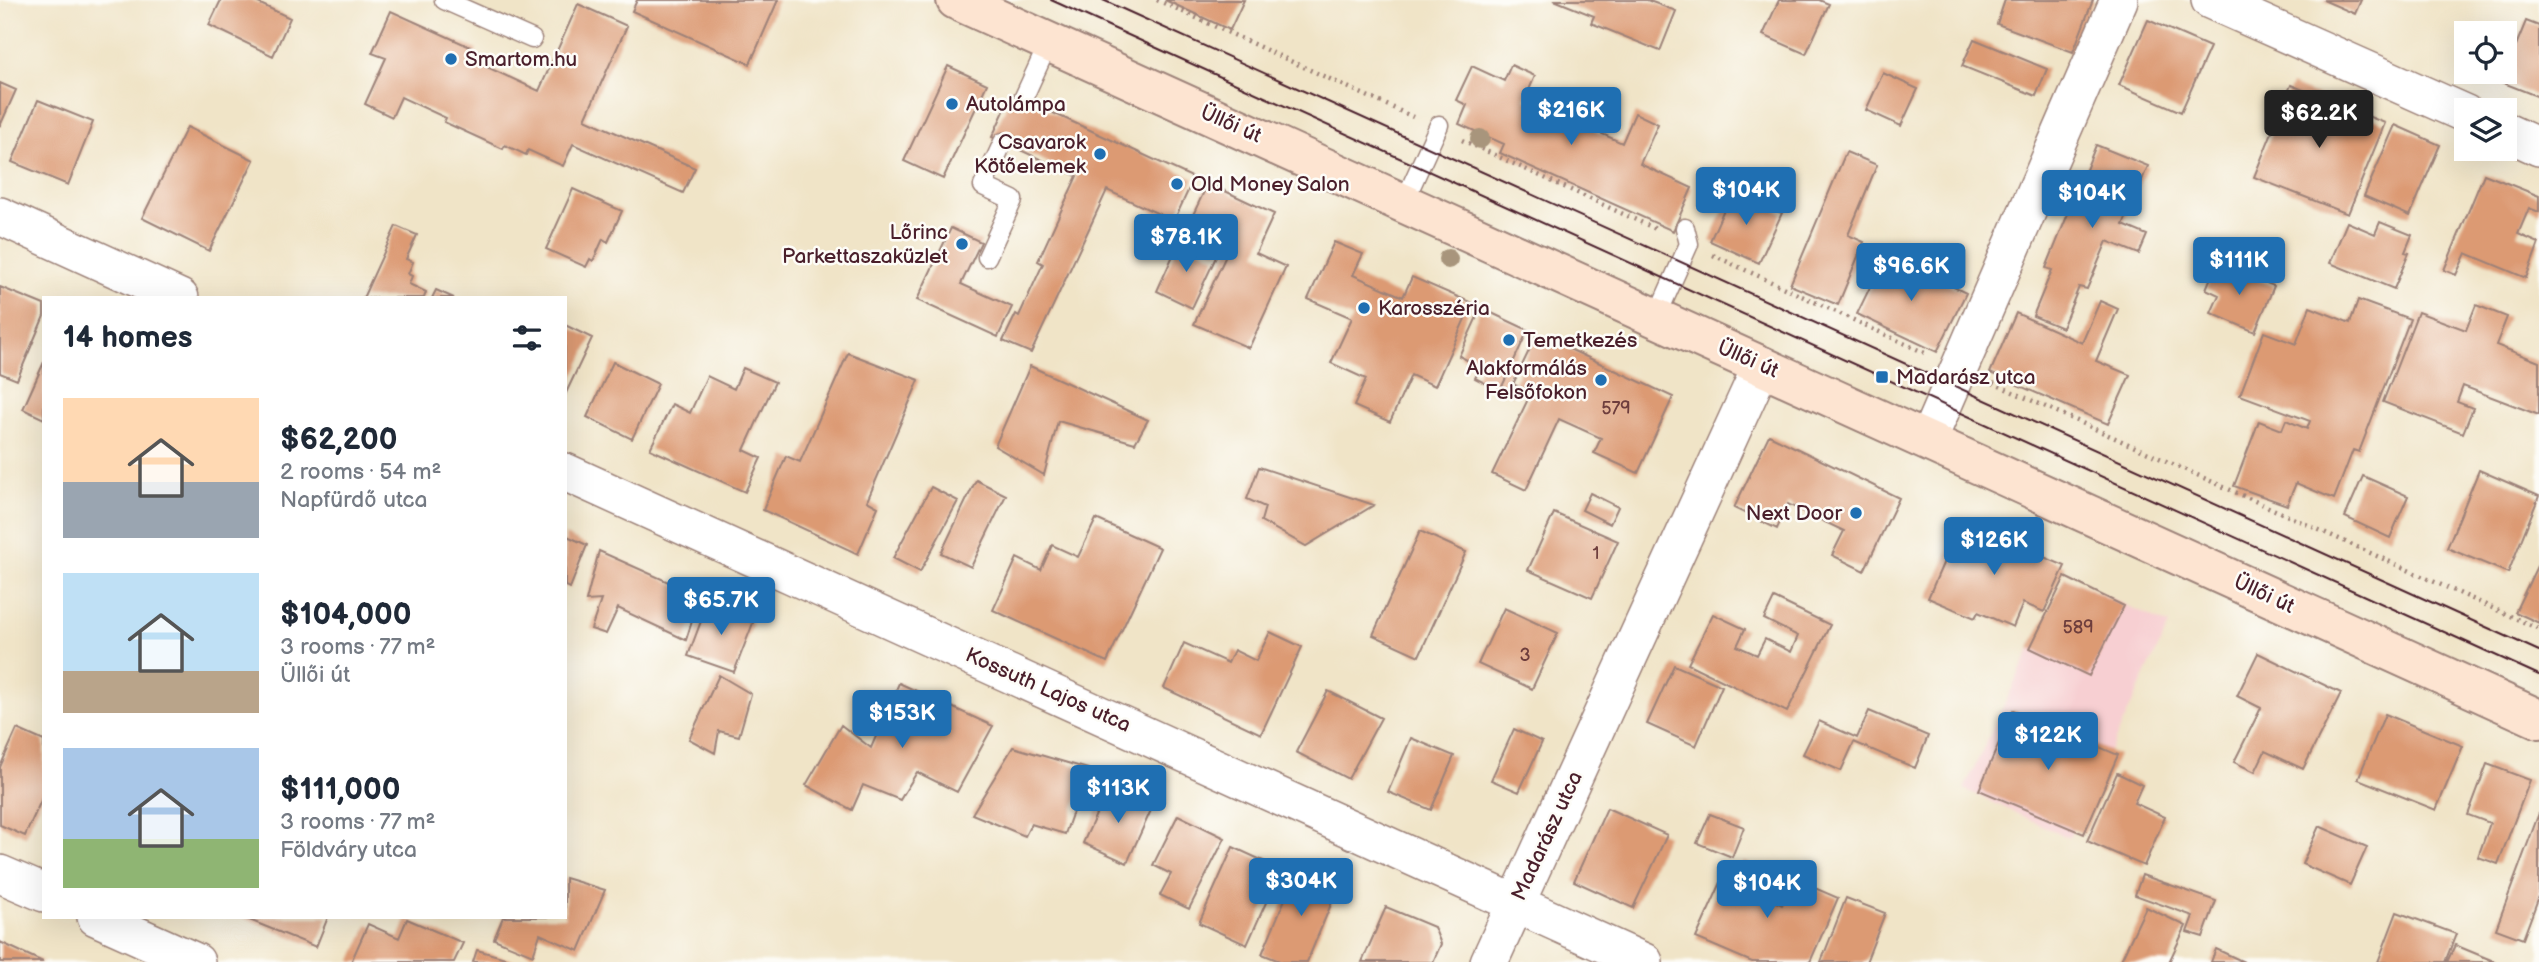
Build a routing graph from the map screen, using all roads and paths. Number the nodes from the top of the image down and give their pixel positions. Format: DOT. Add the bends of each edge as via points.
graph roads {
  1 [pos="444,0"];
  2 [pos="956,0"];
  3 [pos="1157,0"];
  4 [pos="2119,0"];
  5 [pos="2210,0"];
  6 [pos="1012,12"];
  7 [pos="532,39"];
  8 [pos="1049,42"];
  9 [pos="1023,99"];
  10 [pos="2454,109"];
  11 [pos="1439,127"];
  12 [pos="2517,137"];
  13 [pos="1003,142"];
  14 [pos="2539,147"];
  15 [pos="1404,202"];
  16 [pos="0,216"];
  17 [pos="1692,236"];
  18 [pos="987,257"];
  19 [pos="176,296"];
  20 [pos="1656,318"];
  21 [pos="1926,353"];
  22 [pos="1762,365"];
  23 [pos="1960,368"];
  24 [pos="1928,440"];
  25 [pos="567,473"];
  26 [pos="2539,629"];
  27 [pos="2539,719"];
  28 [pos="0,874"];
  29 [pos="42,892"];
  30 [pos="1517,903"];
  31 [pos="100,919"];
  32 [pos="196,962"];
  33 [pos="1489,962"];
  34 [pos="1644,962"];
  1 -- 7 [label="lane"];
  2 -- 6 [label="main road, Üllői út"];
  3 -- 11 [label="path"];
  4 -- 23 [label="street"];
  5 -- 10 [label="street"];
  6 -- 8 [label="main road, Üllői út"];
  8 -- 9 [label="lane"];
  8 -- 15 [label="main road, Üllői út"];
  11 -- 15 [label="lane"];
  11 -- 17 [label="path"];
  12 -- 14 [label="street"];
  13 -- 18 [label="lane" via="983,186 1013,200"];
  15 -- 20 [label="main road, Üllői út"];
  16 -- 19 [label="street"];
  17 -- 20 [label="lane"];
  17 -- 21 [label="path"];
  20 -- 22 [label="main road, Üllői út"];
  22 -- 24 [label="main road, Üllői út"];
  22 -- 30 [label="street, Madarász utca"];
  23 -- 24 [label="street"];
  23 -- 26 [label="path"];
  24 -- 27 [label="main road, Üllői út"];
  25 -- 30 [label="street, Kossuth Lajos utca"];
  28 -- 29 [label="street"];
  30 -- 33 [label="street, Madarász utca"];
  30 -- 34 [label="street, Kossuth Lajos utca"];
  31 -- 32 [label="street"];
}
